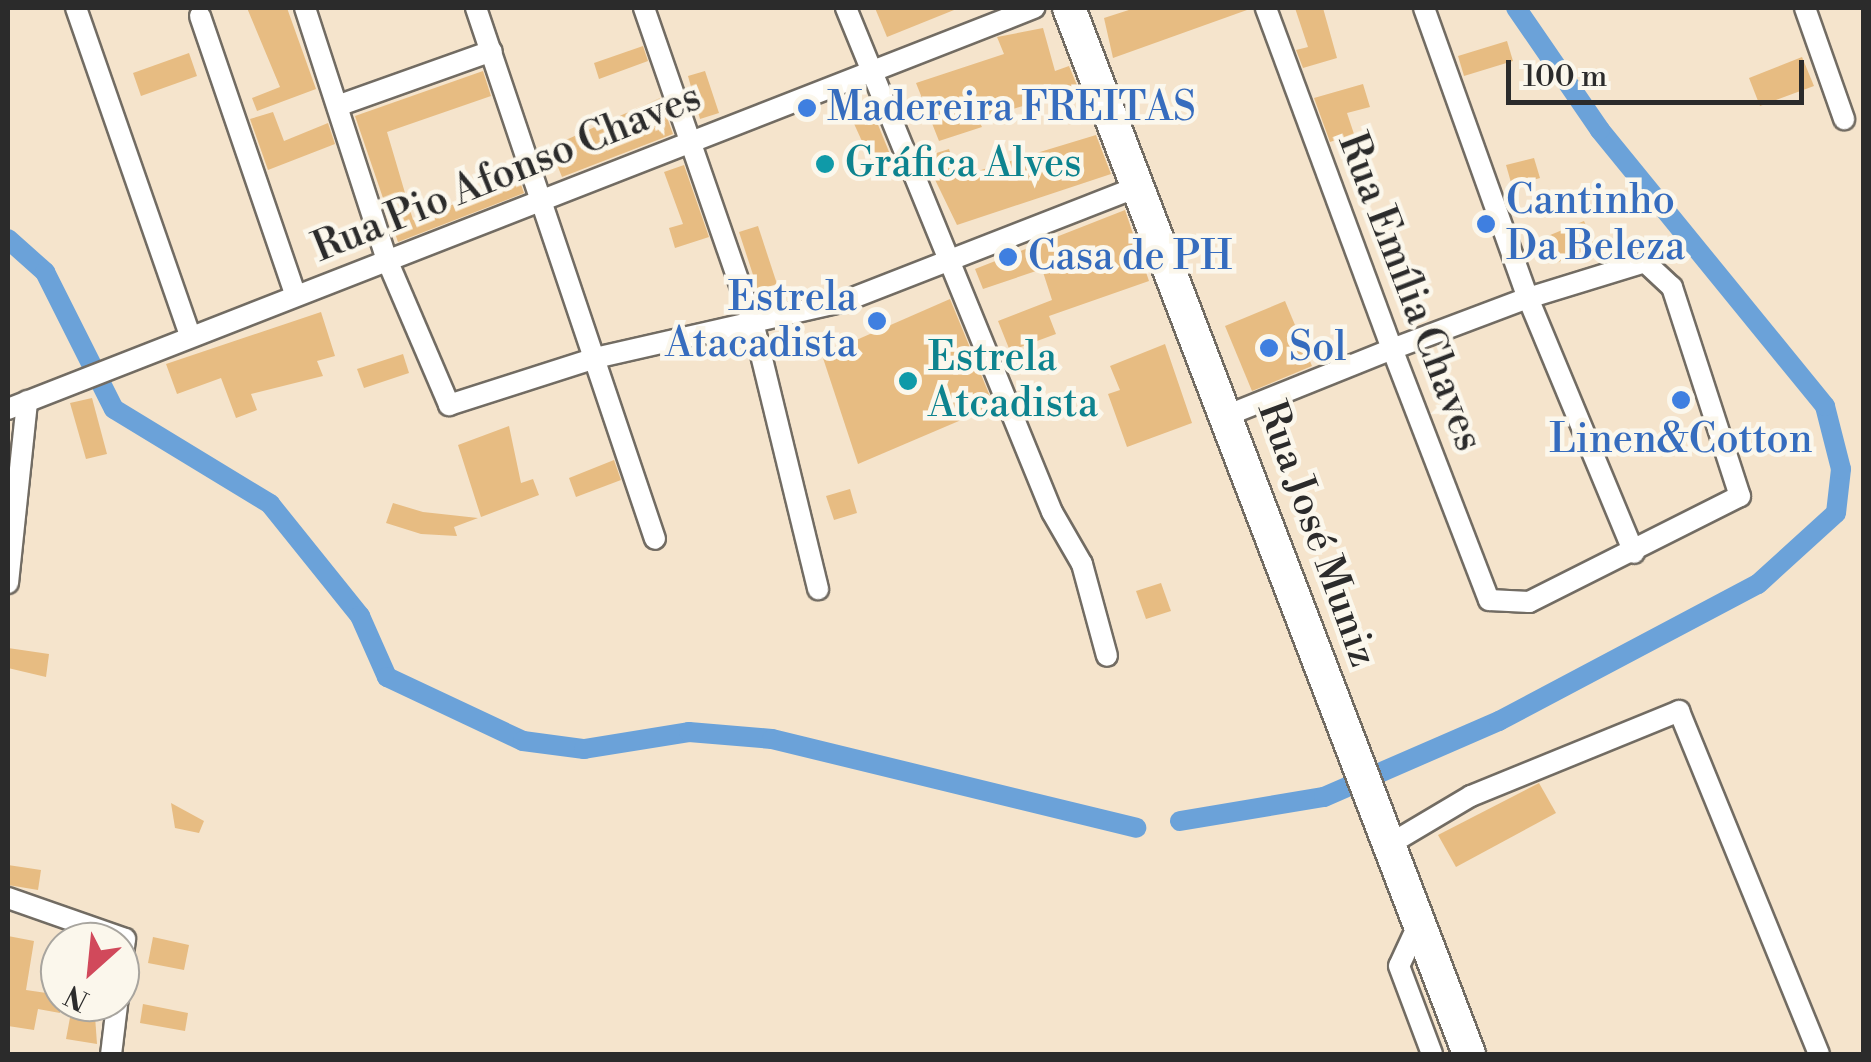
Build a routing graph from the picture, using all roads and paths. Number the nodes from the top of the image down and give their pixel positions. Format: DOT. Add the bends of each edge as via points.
graph roads {
  1 [pos="76,8"];
  2 [pos="305,8"];
  3 [pos="476,8"];
  4 [pos="644,8"];
  5 [pos="846,8"];
  6 [pos="1034,8"];
  7 [pos="1070,8"];
  8 [pos="1266,8"];
  9 [pos="1424,8"];
  10 [pos="1805,8"];
  11 [pos="200,16"];
  12 [pos="492,51"];
  13 [pos="873,68"];
  14 [pos="340,104"];
  15 [pos="1844,119"];
  16 [pos="692,137"];
  17 [pos="1138,188"];
  18 [pos="542,200"];
  19 [pos="387,260"];
  20 [pos="950,264"];
  21 [pos="295,294"];
  22 [pos="1528,298"];
  23 [pos="754,326"];
  24 [pos="189,333"];
  25 [pos="1392,349"];
  26 [pos="595,358"];
  27 [pos="28,401"];
  28 [pos="8,410"];
  29 [pos="1228,415"];
  30 [pos="655,539"];
  31 [pos="1634,552"];
  32 [pos="8,583"];
  33 [pos="818,589"];
  34 [pos="1107,656"];
  35 [pos="1390,844"];
  36 [pos="8,898"];
  37 [pos="1419,923"];
  38 [pos="1465,1045"];
  39 [pos="1426,1053"];
  40 [pos="111,1054"];
  41 [pos="1819,1054"];
  1 -- 24 [label="street"];
  2 -- 14 [label="street"];
  3 -- 12 [label="street"];
  4 -- 16 [label="street"];
  5 -- 13 [label="street"];
  6 -- 13 [label="street, Rua Pio Afonso Chaves"];
  7 -- 17 [label="main road, Rua José Muniz"];
  8 -- 25 [label="street, Rua Emília Chaves"];
  9 -- 22 [label="street"];
  10 -- 15 [label="street"];
  11 -- 21 [label="street"];
  12 -- 14 [label="street"];
  12 -- 18 [label="street"];
  13 -- 16 [label="street, Rua Pio Afonso Chaves"];
  13 -- 20 [label="street"];
  14 -- 19 [label="street"];
  16 -- 18 [label="street, Rua Pio Afonso Chaves"];
  16 -- 23 [label="street"];
  17 -- 20 [label="street"];
  17 -- 29 [label="main road, Rua José Muniz"];
  18 -- 19 [label="street, Rua Pio Afonso Chaves"];
  18 -- 26 [label="street"];
  19 -- 21 [label="street, Rua Pio Afonso Chaves"];
  19 -- 26 [label="street" via="434,386 449,406"];
  20 -- 23 [label="street"];
  20 -- 34 [label="street" via="1052,512 1082,564"];
  21 -- 24 [label="street, Rua Pio Afonso Chaves"];
  22 -- 25 [label="street"];
  22 -- 31 [label="street"];
  22 -- 31 [label="street" via="1645,262 1672,287 1740,496"];
  23 -- 26 [label="street"];
  23 -- 33 [label="street"];
  24 -- 27 [label="street, Rua Pio Afonso Chaves"];
  25 -- 29 [label="street"];
  25 -- 31 [label="street, Rua Emília Chaves" via="1489,600 1516,608"];
  26 -- 30 [label="street"];
  27 -- 28 [label="street, Rua Pio Afonso Chaves"];
  27 -- 32 [label="street"];
  29 -- 35 [label="main road, Rua José Muniz"];
  35 -- 37 [label="main road, Rua José Muniz"];
  35 -- 41 [label="street" via="1470,796 1679,711"];
  36 -- 40 [label="street" via="119,933 128,957"];
  37 -- 38 [label="main road, Rua José Muniz"];
  37 -- 39 [label="street" via="1399,966"];
  38 -- 39 [label="street"];
}
